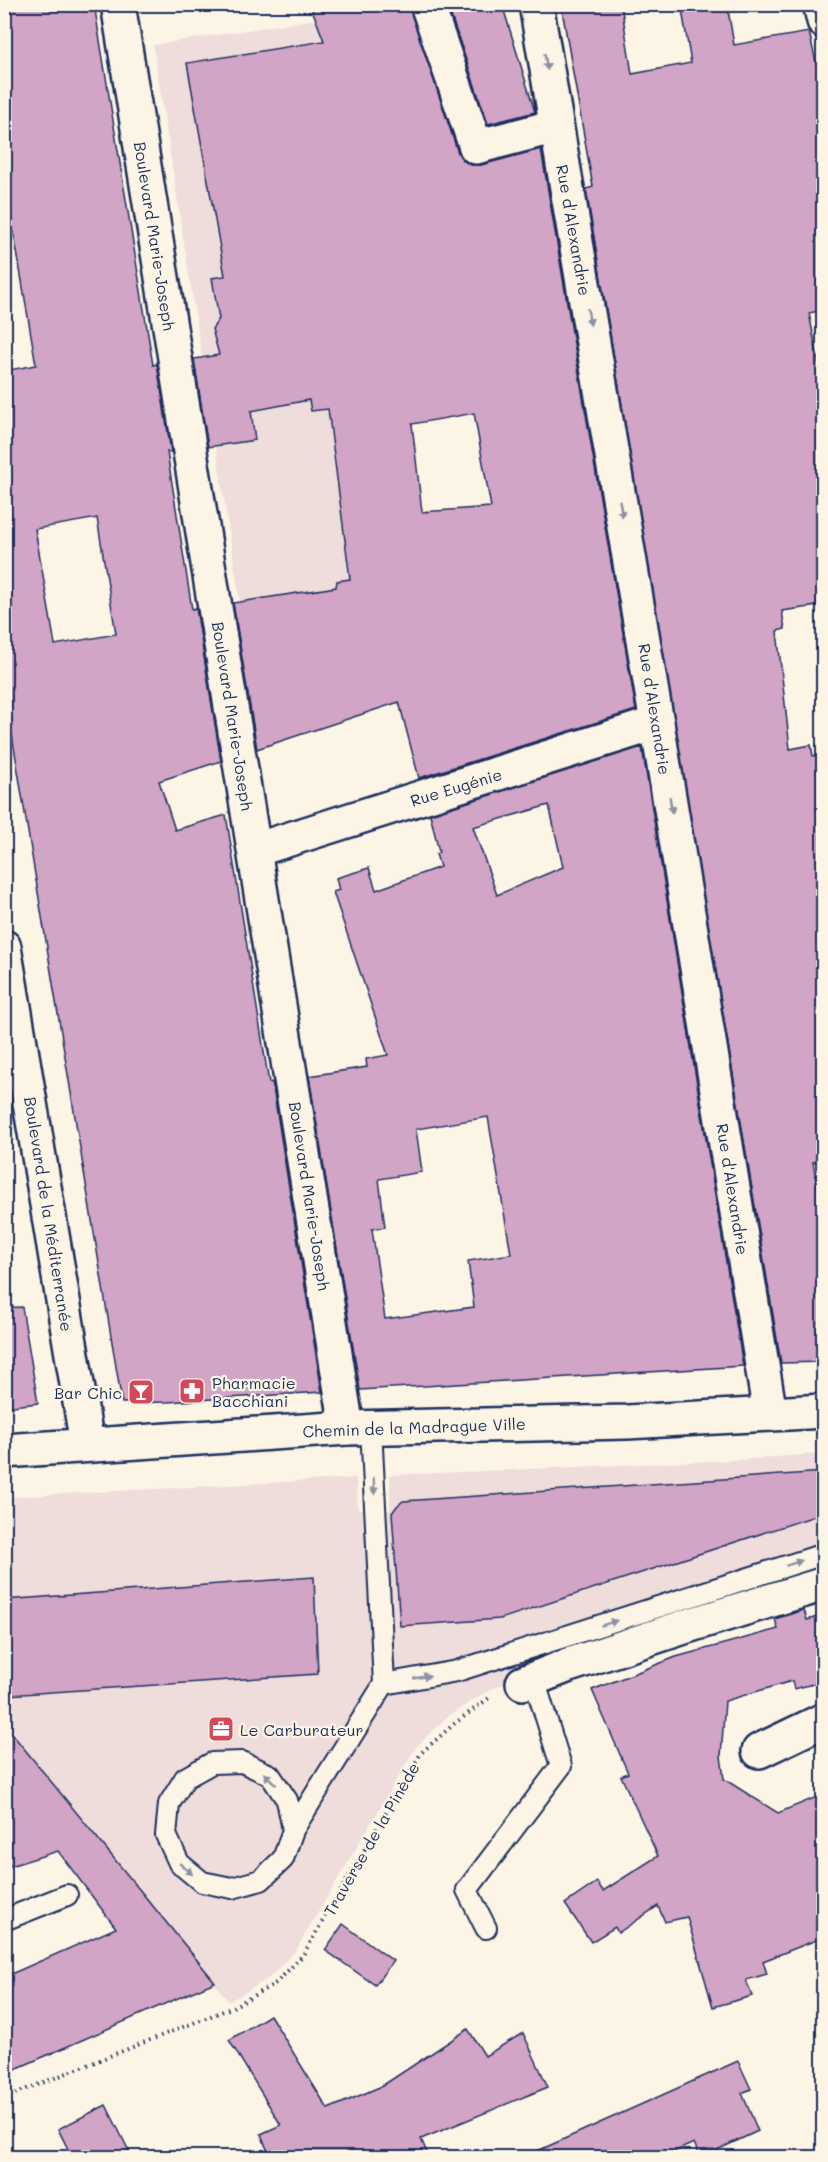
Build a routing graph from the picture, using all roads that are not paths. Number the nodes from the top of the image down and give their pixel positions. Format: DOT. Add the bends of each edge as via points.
graph roads {
  1 [pos="118,4"];
  2 [pos="427,4"];
  3 [pos="536,4"];
  4 [pos="820,4"];
  5 [pos="824,21"];
  6 [pos="556,126"];
  7 [pos="657,723"];
  8 [pos="255,850"];
  9 [pos="4,947"];
  10 [pos="824,1411"];
  11 [pos="770,1414"];
  12 [pos="359,1427"];
  13 [pos="87,1444"];
  14 [pos="4,1451"];
  15 [pos="824,1554"];
  16 [pos="824,1584"];
  17 [pos="528,1681"];
  18 [pos="384,1684"];
  19 [pos="824,1720"];
  20 [pos="759,1751"];
  21 [pos="293,1830"];
  22 [pos="67,1894"];
  23 [pos="4,1920"];
  24 [pos="486,1928"];
  1 -- 8 [label="street, Boulevard Marie-Joseph"];
  2 -- 6 [label="street" via="476,147"];
  3 -- 6 [label="street, Rue d'Alexandrie, one-way"];
  4 -- 5 [label="street"];
  6 -- 7 [label="street, Rue d'Alexandrie, one-way"];
  7 -- 8 [label="street, Rue Eugénie"];
  7 -- 11 [label="street, Rue d'Alexandrie, one-way"];
  8 -- 12 [label="street, Boulevard Marie-Joseph"];
  9 -- 13 [label="street, Boulevard de la Méditerranée"];
  10 -- 11 [label="street, Chemin de la Madrague Ville"];
  11 -- 12 [label="street, Chemin de la Madrague Ville" via="627,1422"];
  12 -- 13 [label="street, Chemin de la Madrague Ville"];
  12 -- 18 [label="lane, one-way"];
  13 -- 14 [label="street, Chemin de la Madrague Ville"];
  18 -- 15 [label="lane, one-way" via="457,1671"];
  16 -- 17 [label="street"];
  17 -- 24 [label="lane" via="561,1766 467,1890"];
  18 -- 21 [label="lane"];
  19 -- 20 [label="street"];
  21 -- 21 [label="lane, one-way" via="287,1800 270,1775 242,1762 212,1764 185,1779 169,1804 166,1835 178,1863 202,1882 232,1888 261,1880 276,1866 283,1859"];
  22 -- 23 [label="lane"];
}
